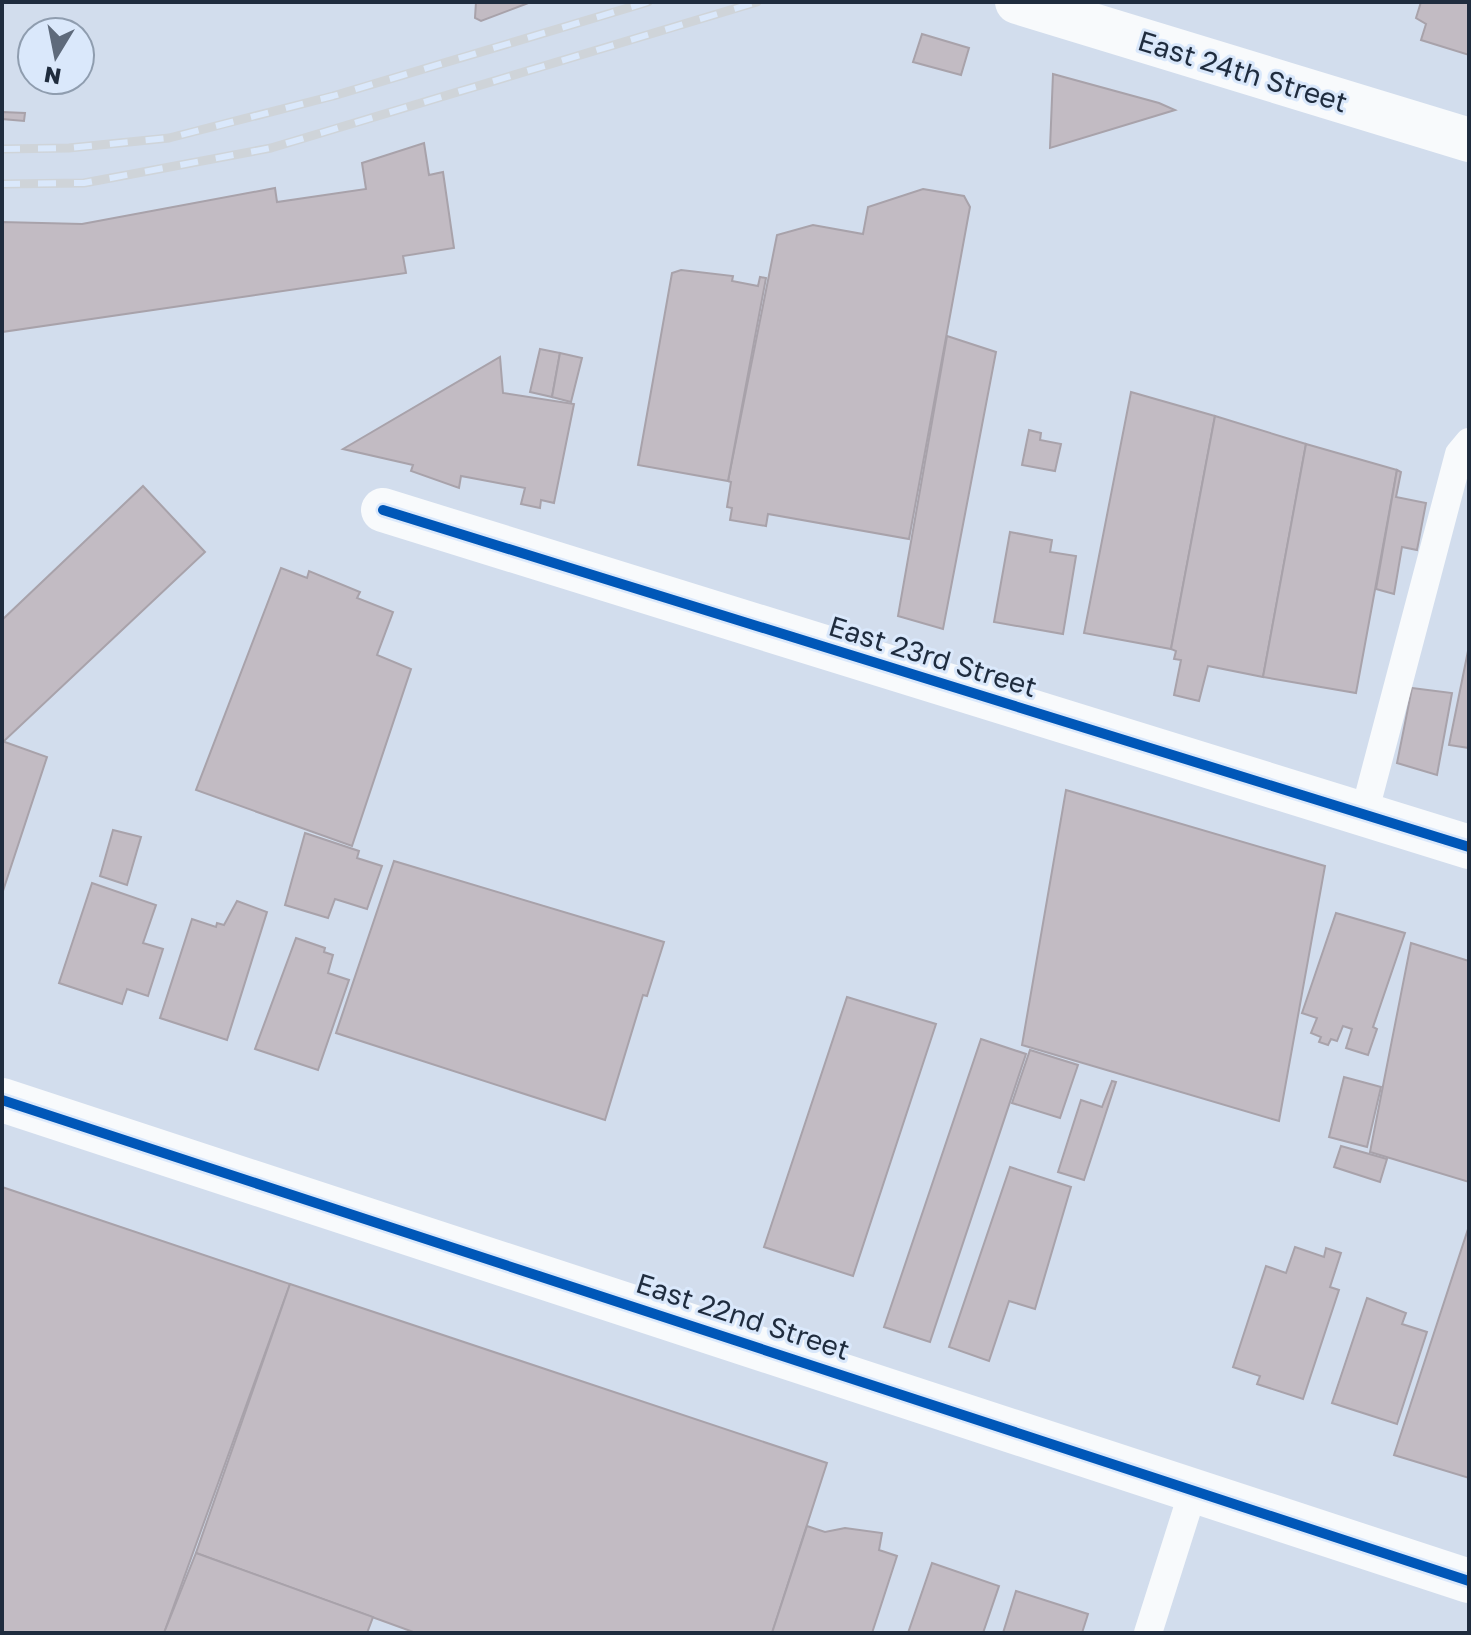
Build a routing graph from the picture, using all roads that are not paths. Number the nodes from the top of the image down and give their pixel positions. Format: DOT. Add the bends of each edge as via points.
graph roads {
  1 [pos="1017,2"];
  2 [pos="1469,140"];
  3 [pos="1469,442"];
  4 [pos="383,510"];
  5 [pos="1364,814"];
  6 [pos="1469,847"];
  7 [pos="2,1100"];
  8 [pos="1194,1488"];
  9 [pos="1469,1581"];
  10 [pos="1148,1633"];
  1 -- 2 [label="street, East 24th Street"];
  3 -- 5 [label="lane" via="1459,454"];
  4 -- 5 [label="street, East 23rd Street"];
  5 -- 6 [label="street, East 23rd Street"];
  7 -- 8 [label="street, East 22nd Street"];
  8 -- 9 [label="street, East 22nd Street"];
  8 -- 10 [label="lane"];
}
